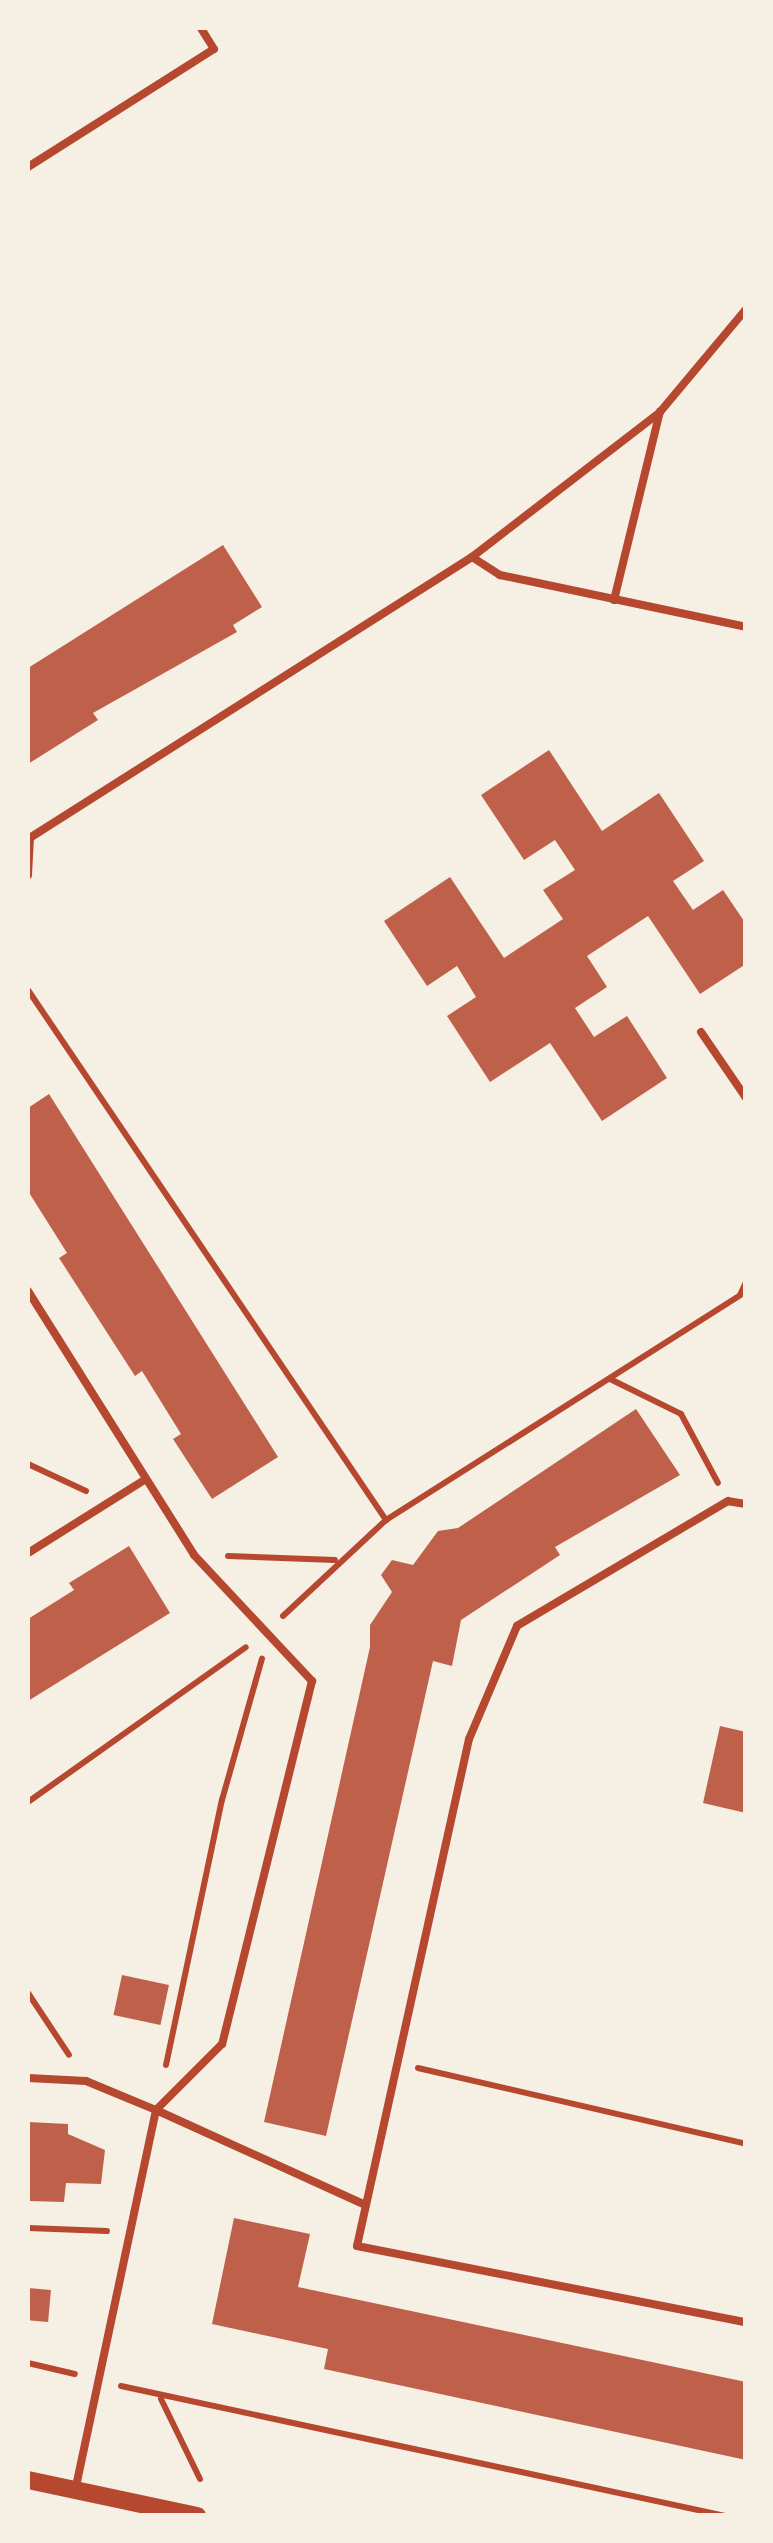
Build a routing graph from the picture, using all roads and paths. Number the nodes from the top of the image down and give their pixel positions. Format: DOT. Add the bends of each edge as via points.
graph roads {
  1 [pos="201,28"];
  2 [pos="28,167"];
  3 [pos="746,309"];
  4 [pos="660,412"];
  5 [pos="472,557"];
  6 [pos="614,600"];
  7 [pos="746,627"];
  8 [pos="28,839"];
  9 [pos="28,875"];
  10 [pos="28,990"];
  11 [pos="701,1032"];
  12 [pos="746,1098"];
  13 [pos="746,1282"];
  14 [pos="28,1291"];
  15 [pos="609,1378"];
  16 [pos="28,1464"];
  17 [pos="146,1478"];
  18 [pos="728,1501"];
  19 [pos="110,1502"];
  20 [pos="746,1504"];
  21 [pos="386,1520"];
  22 [pos="28,1553"];
  23 [pos="194,1555"];
  24 [pos="337,1560"];
  25 [pos="270,1630"];
  26 [pos="28,1802"];
  27 [pos="28,1993"];
  28 [pos="397,2063"];
  29 [pos="28,2078"];
  30 [pos="86,2081"];
  31 [pos="156,2110"];
  32 [pos="746,2144"];
  33 [pos="365,2205"];
  34 [pos="28,2228"];
  35 [pos="128,2232"];
  36 [pos="746,2322"];
  37 [pos="28,2363"];
  38 [pos="98,2380"];
  39 [pos="160,2398"];
  40 [pos="200,2478"];
  41 [pos="28,2480"];
  42 [pos="75,2490"];
  43 [pos="704,2513"];
  44 [pos="197,2516"];
  45 [pos="726,2516"];
  1 -- 2 [label="lane" via="214,50"];
  3 -- 4 [label="lane"];
  4 -- 5 [label="lane"];
  4 -- 6 [label="lane"];
  5 -- 6 [label="lane" via="500,575"];
  5 -- 8 [label="lane"];
  6 -- 7 [label="lane"];
  8 -- 9 [label="lane"];
  10 -- 21 [label="path"];
  11 -- 12 [label="lane"];
  13 -- 15 [label="path" via="740,1294"];
  14 -- 17 [label="lane"];
  15 -- 18 [label="path" via="681,1414"];
  15 -- 21 [label="path"];
  16 -- 19 [label="path"];
  17 -- 19 [label="lane"];
  17 -- 23 [label="lane"];
  18 -- 20 [label="lane"];
  18 -- 28 [label="lane" via="517,1626 470,1739"];
  19 -- 22 [label="lane"];
  21 -- 24 [label="path"];
  23 -- 24 [label="path"];
  23 -- 25 [label="lane"];
  24 -- 25 [label="path"];
  25 -- 26 [label="path"];
  25 -- 31 [label="path" via="222,1800"];
  25 -- 31 [label="lane" via="312,1681 222,2044"];
  27 -- 30 [label="path"];
  28 -- 32 [label="path"];
  28 -- 33 [label="lane"];
  29 -- 30 [label="lane"];
  30 -- 31 [label="lane"];
  31 -- 33 [label="lane"];
  31 -- 35 [label="lane"];
  33 -- 36 [label="lane" via="356,2246"];
  34 -- 35 [label="path"];
  35 -- 38 [label="lane"];
  37 -- 38 [label="path"];
  38 -- 39 [label="path"];
  38 -- 42 [label="lane"];
  39 -- 40 [label="path"];
  39 -- 43 [label="path"];
  41 -- 42 [label="street"];
  42 -- 44 [label="street"];
  43 -- 45 [label="path"];
}
